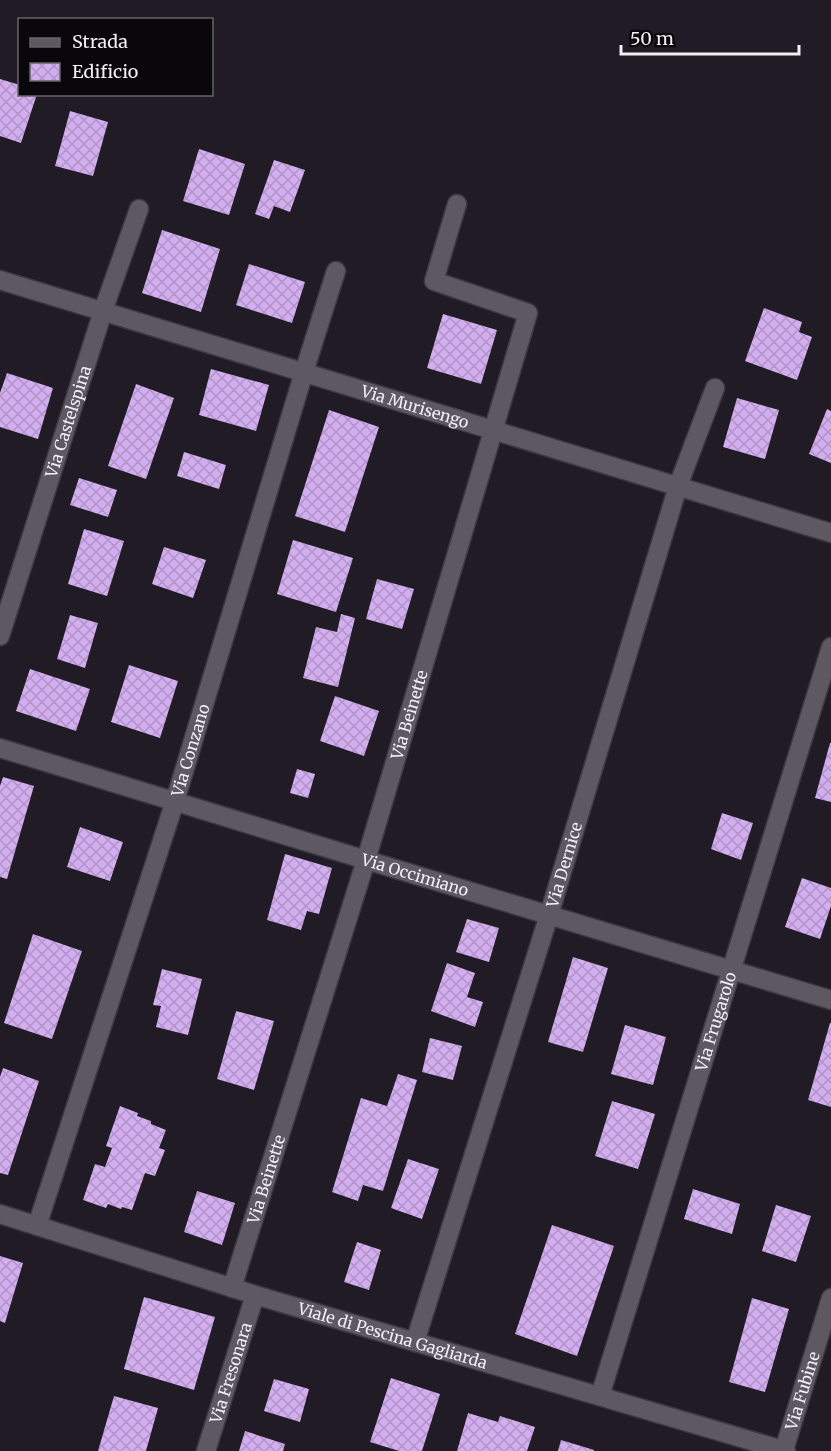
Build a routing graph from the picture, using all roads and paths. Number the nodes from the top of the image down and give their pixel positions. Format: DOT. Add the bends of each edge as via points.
graph roads {
  1 [pos="457,204"];
  2 [pos="139,209"];
  3 [pos="336,272"];
  4 [pos="0,280"];
  5 [pos="103,311"];
  6 [pos="304,372"];
  7 [pos="715,388"];
  8 [pos="493,430"];
  9 [pos="678,486"];
  10 [pos="831,533"];
  11 [pos="0,636"];
  12 [pos="831,647"];
  13 [pos="0,748"];
  14 [pos="175,801"];
  15 [pos="366,860"];
  16 [pos="549,915"];
  17 [pos="731,970"];
  18 [pos="831,1000"];
  19 [pos="0,1214"];
  20 [pos="37,1226"];
  21 [pos="232,1288"];
  22 [pos="255,1295"];
  23 [pos="831,1298"];
  24 [pos="415,1342"];
  25 [pos="600,1396"];
  26 [pos="206,1451"];
  27 [pos="785,1451"];
  1 -- 8 [label="street, Via Beinette" via="434,281 528,313"];
  2 -- 5 [label="street, Via Castelspina"];
  3 -- 6 [label="street, Via Conzano"];
  4 -- 5 [label="street, Via Murisengo"];
  5 -- 6 [label="street, Via Murisengo"];
  5 -- 11 [label="street, Via Castelspina"];
  6 -- 8 [label="street, Via Murisengo"];
  6 -- 14 [label="street, Via Conzano"];
  7 -- 9 [label="street, Via Dernice"];
  8 -- 9 [label="street, Via Murisengo"];
  8 -- 15 [label="street, Via Beinette"];
  9 -- 10 [label="street, Via Murisengo"];
  9 -- 16 [label="street, Via Dernice"];
  12 -- 17 [label="street, Via Frugarolo"];
  13 -- 14 [label="street, Via Occimiano"];
  14 -- 15 [label="street, Via Occimiano"];
  14 -- 20 [label="street, Via Conzano"];
  15 -- 16 [label="street, Via Occimiano"];
  15 -- 21 [label="street, Via Beinette"];
  16 -- 17 [label="street, Via Occimiano"];
  16 -- 24 [label="street, Via Dernice"];
  17 -- 18 [label="street, Via Occimiano"];
  17 -- 25 [label="street, Via Frugarolo"];
  19 -- 20 [label="street, Viale di Pescina Gagliarda"];
  20 -- 21 [label="street, Viale di Pescina Gagliarda"];
  21 -- 22 [label="street, Viale di Pescina Gagliarda"];
  22 -- 24 [label="street, Viale di Pescina Gagliarda"];
  22 -- 26 [label="street, Via Fresonara"];
  23 -- 27 [label="street, Via Fubine"];
  24 -- 25 [label="street, Viale di Pescina Gagliarda"];
  25 -- 27 [label="street, Viale di Pescina Gagliarda"];
}
